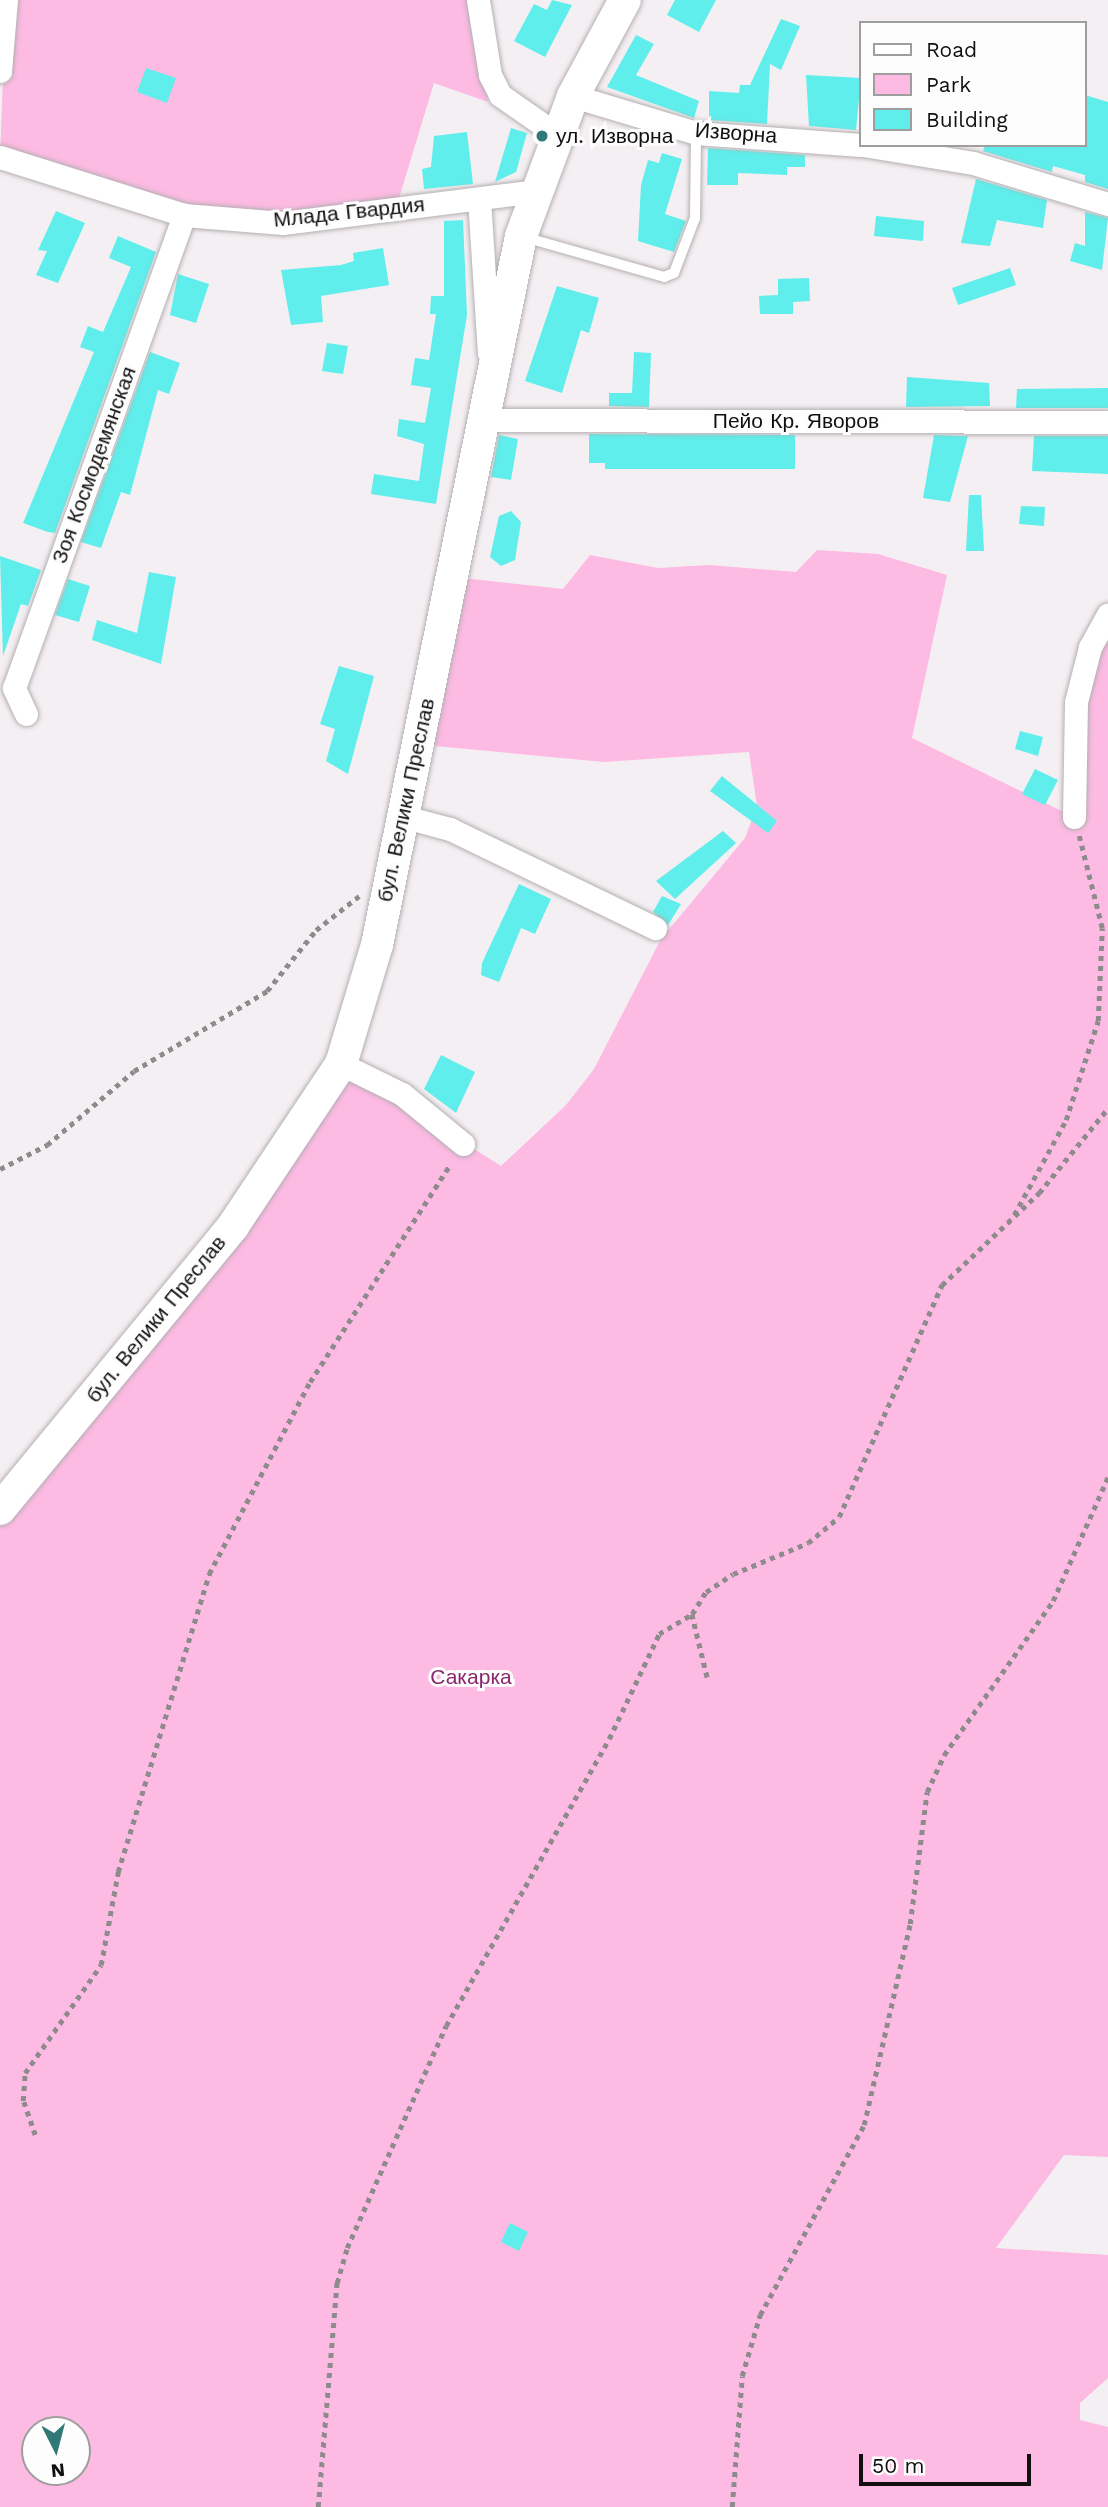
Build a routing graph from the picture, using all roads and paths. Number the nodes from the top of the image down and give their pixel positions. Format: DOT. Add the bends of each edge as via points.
graph roads {
  1 [pos="6,0"];
  2 [pos="478,0"];
  3 [pos="625,0"];
  4 [pos="0,71"];
  5 [pos="573,96"];
  6 [pos="696,133"];
  7 [pos="559,136"];
  8 [pos="860,145"];
  9 [pos="874,147"];
  10 [pos="0,157"];
  11 [pos="538,191"];
  12 [pos="479,199"];
  13 [pos="1108,204"];
  14 [pos="184,215"];
  15 [pos="521,236"];
  16 [pos="491,375"];
  17 [pos="484,421"];
  18 [pos="1108,422"];
  19 [pos="1108,615"];
  20 [pos="26,714"];
  21 [pos="401,816"];
  22 [pos="1074,817"];
  23 [pos="364,891"];
  24 [pos="655,928"];
  25 [pos="341,1064"];
  26 [pos="1108,1108"];
  27 [pos="463,1144"];
  28 [pos="0,1169"];
  29 [pos="1013,1219"];
  30 [pos="1108,1477"];
  31 [pos="0,1509"];
  32 [pos="692,1614"];
  33 [pos="708,1680"];
  34 [pos="35,2135"];
  35 [pos="318,2507"];
  36 [pos="732,2507"];
  1 -- 4 [label="street"];
  2 -- 7 [label="street" via="489,75 500,95"];
  3 -- 5 [label="main road, бул. Велики Преслав"];
  5 -- 6 [label="street, Изворна"];
  5 -- 7 [label="main road, бул. Велики Преслав"];
  6 -- 8 [label="street, Изворна"];
  6 -- 15 [label="lane" via="695,218 674,273 664,277"];
  7 -- 11 [label="main road, бул. Велики Преслав"];
  9 -- 13 [label="street, Изворна" via="973,163"];
  10 -- 14 [label="street, Млада Гвардия"];
  11 -- 12 [label="street, Млада Гвардия"];
  11 -- 15 [label="main road, бул. Велики Преслав"];
  12 -- 14 [label="street, Млада Гвардия" via="284,223"];
  12 -- 16 [label="street"];
  14 -- 20 [label="street, Зоя Космодемянская" via="14,688"];
  15 -- 16 [label="main road, бул. Велики Преслав"];
  16 -- 17 [label="main road, бул. Велики Преслав"];
  17 -- 18 [label="street, Пейо Кр. Яворов"];
  17 -- 21 [label="main road, бул. Велики Преслав"];
  19 -- 22 [label="street" via="1090,647 1076,702"];
  21 -- 24 [label="street" via="450,829"];
  21 -- 25 [label="main road, бул. Велики Преслав" via="377,945"];
  22 -- 29 [label="path" via="1102,928 1098,1021 1066,1120"];
  23 -- 28 [label="path" via="316,930 267,991 134,1071 47,1145"];
  25 -- 27 [label="street" via="402,1094"];
  25 -- 31 [label="main road, бул. Велики Преслав" via="233,1226"];
  26 -- 29 [label="path"];
  27 -- 34 [label="path" via="310,1382 209,1574 118,1872 101,1965 24,2073 23,2101"];
  29 -- 32 [label="path" via="942,1285 839,1517 808,1542 733,1574 706,1592"];
  30 -- 36 [label="path" via="1053,1601 951,1744 927,1792 910,1924 864,2125 760,2315 742,2376"];
  32 -- 33 [label="path"];
  32 -- 35 [label="path" via="659,1634 609,1739 446,2026 347,2248 337,2283"];
}
